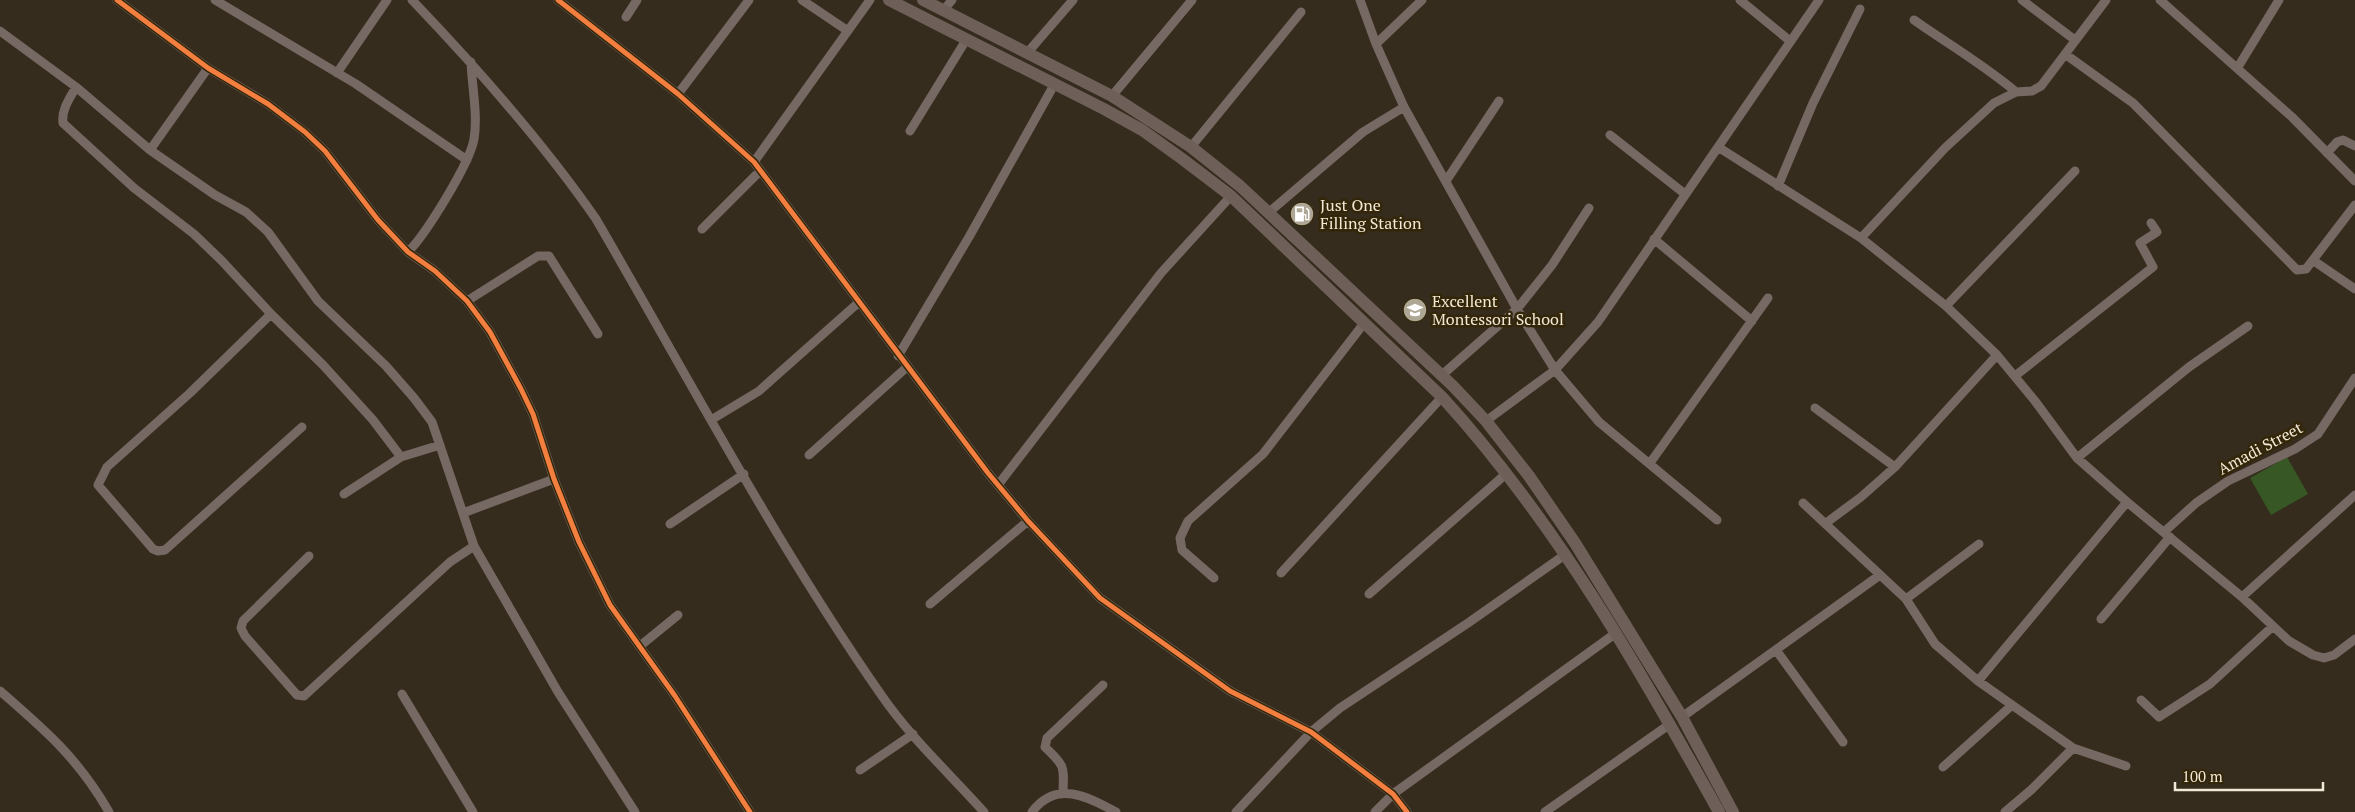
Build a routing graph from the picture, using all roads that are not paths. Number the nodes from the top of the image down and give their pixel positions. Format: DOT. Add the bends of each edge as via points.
graph roads {
  1 [pos="117,0"];
  2 [pos="215,0"];
  3 [pos="387,0"];
  4 [pos="412,0"];
  5 [pos="558,0"];
  6 [pos="637,0"];
  7 [pos="749,0"];
  8 [pos="802,0"];
  9 [pos="870,0"];
  10 [pos="889,0"];
  11 [pos="923,0"];
  12 [pos="952,0"];
  13 [pos="1073,0"];
  14 [pos="1192,0"];
  15 [pos="1360,0"];
  16 [pos="1422,0"];
  17 [pos="1740,0"];
  18 [pos="1819,0"];
  19 [pos="2022,0"];
  20 [pos="2106,0"];
  21 [pos="2160,0"];
  22 [pos="2279,0"];
  23 [pos="1860,9"];
  24 [pos="943,11"];
  25 [pos="1301,12"];
  26 [pos="626,17"];
  27 [pos="1914,20"];
  28 [pos="0,31"];
  29 [pos="848,31"];
  30 [pos="966,40"];
  31 [pos="2075,40"];
  32 [pos="1790,41"];
  33 [pos="1376,44"];
  34 [pos="1028,52"];
  35 [pos="2065,54"];
  36 [pos="471,62"];
  37 [pos="208,68"];
  38 [pos="2238,68"];
  39 [pos="337,73"];
  40 [pos="1054,85"];
  41 [pos="76,87"];
  42 [pos="2016,92"];
  43 [pos="678,94"];
  44 [pos="1112,96"];
  45 [pos="1500,101"];
  46 [pos="1404,107"];
  47 [pos="910,131"];
  48 [pos="1610,135"];
  49 [pos="2355,146"];
  50 [pos="1191,147"];
  51 [pos="1718,147"];
  52 [pos="150,150"];
  53 [pos="2327,152"];
  54 [pos="467,160"];
  55 [pos="754,162"];
  56 [pos="760,171"];
  57 [pos="2075,171"];
  58 [pos="1446,181"];
  59 [pos="2355,181"];
  60 [pos="1778,186"];
  61 [pos="1685,194"];
  62 [pos="1231,196"];
  63 [pos="2355,205"];
  64 [pos="1589,208"];
  65 [pos="1268,213"];
  66 [pos="2151,223"];
  67 [pos="702,230"];
  68 [pos="1861,238"];
  69 [pos="1654,239"];
  70 [pos="408,252"];
  71 [pos="2314,260"];
  72 [pos="2355,289"];
  73 [pos="1768,298"];
  74 [pos="467,302"];
  75 [pos="858,303"];
  76 [pos="1946,306"];
  77 [pos="1517,310"];
  78 [pos="271,314"];
  79 [pos="1752,321"];
  80 [pos="1365,322"];
  81 [pos="2248,326"];
  82 [pos="598,334"];
  83 [pos="1997,355"];
  84 [pos="898,356"];
  85 [pos="906,367"];
  86 [pos="1555,370"];
  87 [pos="1442,375"];
  88 [pos="2015,376"];
  89 [pos="2355,378"];
  90 [pos="1442,397"];
  91 [pos="1815,408"];
  92 [pos="711,420"];
  93 [pos="1486,421"];
  94 [pos="302,427"];
  95 [pos="440,445"];
  96 [pos="809,455"];
  97 [pos="401,457"];
  98 [pos="2077,458"];
  99 [pos="1650,463"];
  100 [pos="1895,468"];
  101 [pos="744,474"];
  102 [pos="1507,474"];
  103 [pos="554,479"];
  104 [pos="998,486"];
  105 [pos="344,494"];
  106 [pos="2355,495"];
  107 [pos="2127,502"];
  108 [pos="1803,503"];
  109 [pos="463,513"];
  110 [pos="1717,520"];
  111 [pos="1028,521"];
  112 [pos="1826,523"];
  113 [pos="670,524"];
  114 [pos="2167,534"];
  115 [pos="1979,544"];
  116 [pos="474,546"];
  117 [pos="1566,554"];
  118 [pos="309,556"];
  119 [pos="1280,573"];
  120 [pos="1880,575"];
  121 [pos="1214,578"];
  122 [pos="1369,594"];
  123 [pos="2242,597"];
  124 [pos="1906,599"];
  125 [pos="930,604"];
  126 [pos="678,615"];
  127 [pos="2101,620"];
  128 [pos="2272,626"];
  129 [pos="1616,633"];
  130 [pos="2355,639"];
  131 [pos="640,646"];
  132 [pos="1776,650"];
  133 [pos="1978,681"];
  134 [pos="1103,685"];
  135 [pos="0,691"];
  136 [pos="402,694"];
  137 [pos="2141,700"];
  138 [pos="2011,706"];
  139 [pos="1682,717"];
  140 [pos="1670,724"];
  141 [pos="1311,732"];
  142 [pos="914,734"];
  143 [pos="1843,742"];
  144 [pos="2073,748"];
  145 [pos="2126,766"];
  146 [pos="1943,767"];
  147 [pos="860,770"];
  148 [pos="1063,792"];
  149 [pos="1393,794"];
  150 [pos="109,812"];
  151 [pos="473,812"];
  152 [pos="635,812"];
  153 [pos="750,812"];
  154 [pos="984,812"];
  155 [pos="1032,812"];
  156 [pos="1116,812"];
  157 [pos="1236,812"];
  158 [pos="1375,812"];
  159 [pos="1407,812"];
  160 [pos="1545,812"];
  161 [pos="1719,812"];
  162 [pos="1733,812"];
  163 [pos="2005,812"];
  1 -- 37 [label="street"];
  2 -- 39 [label="street"];
  3 -- 39 [label="street"];
  4 -- 36 [label="street"];
  5 -- 43 [label="street"];
  6 -- 26 [label="street"];
  7 -- 43 [label="street"];
  8 -- 29 [label="street"];
  9 -- 29 [label="street"];
  10 -- 30 [label="main road"];
  11 -- 24 [label="main road"];
  12 -- 24 [label="street"];
  13 -- 34 [label="street"];
  14 -- 44 [label="street"];
  15 -- 33 [label="street"];
  16 -- 33 [label="street"];
  17 -- 32 [label="street"];
  18 -- 32 [label="street"];
  19 -- 31 [label="street"];
  20 -- 31 [label="street"];
  21 -- 38 [label="street"];
  22 -- 38 [label="street"];
  23 -- 60 [label="street" via="1813,103"];
  24 -- 34 [label="main road"];
  25 -- 50 [label="street"];
  27 -- 42 [label="street"];
  28 -- 41 [label="street"];
  29 -- 55 [label="street"];
  30 -- 40 [label="main road"];
  30 -- 47 [label="street"];
  31 -- 35 [label="street"];
  32 -- 51 [label="street"];
  33 -- 46 [label="street"];
  34 -- 44 [label="main road"];
  35 -- 42 [label="street" via="2042,86 2032,91"];
  35 -- 71 [label="street" via="2133,103 2297,270 2306,269"];
  36 -- 54 [label="street" via="475,131"];
  36 -- 92 [label="street" via="596,219"];
  37 -- 52 [label="street"];
  37 -- 70 [label="street" via="268,104 306,132"];
  38 -- 53 [label="street"];
  39 -- 54 [label="street"];
  40 -- 62 [label="main road" via="1142,130"];
  40 -- 84 [label="street"];
  41 -- 52 [label="street"];
  41 -- 78 [label="street" via="66,105 63,123 134,188 194,234"];
  42 -- 68 [label="street" via="1994,103 1945,148"];
  43 -- 55 [label="street"];
  44 -- 50 [label="main road"];
  45 -- 58 [label="street"];
  46 -- 58 [label="street"];
  46 -- 65 [label="street" via="1363,132"];
  48 -- 61 [label="street"];
  49 -- 53 [label="street" via="2343,140"];
  50 -- 65 [label="main road"];
  51 -- 60 [label="street"];
  51 -- 61 [label="street"];
  52 -- 95 [label="street" via="215,195 246,212 268,232 318,301 386,366 414,398 432,422"];
  53 -- 59 [label="street"];
  54 -- 70 [label="street" via="426,231"];
  55 -- 56 [label="street"];
  56 -- 67 [label="street"];
  56 -- 75 [label="street"];
  57 -- 76 [label="street"];
  58 -- 77 [label="street"];
  60 -- 68 [label="street"];
  61 -- 69 [label="street"];
  62 -- 80 [label="main road"];
  62 -- 104 [label="street" via="1161,273"];
  63 -- 71 [label="street"];
  64 -- 77 [label="street" via="1552,265"];
  65 -- 87 [label="main road"];
  66 -- 88 [label="street" via="2157,232 2140,243 2153,267"];
  68 -- 76 [label="street"];
  69 -- 79 [label="street"];
  69 -- 86 [label="street" via="1598,322"];
  70 -- 74 [label="street" via="435,271"];
  71 -- 72 [label="street"];
  73 -- 79 [label="street"];
  74 -- 82 [label="street" via="538,256 549,256"];
  74 -- 103 [label="street" via="490,332 521,389 533,414"];
  75 -- 84 [label="street"];
  75 -- 92 [label="street" via="759,391"];
  76 -- 83 [label="street"];
  77 -- 86 [label="street"];
  77 -- 87 [label="street"];
  78 -- 94 [label="street" via="190,394 107,467 98,485 153,548 166,550"];
  78 -- 97 [label="street" via="323,365 373,420"];
  79 -- 99 [label="street"];
  80 -- 90 [label="main road"];
  80 -- 121 [label="street" via="1263,454 1188,521 1180,538 1182,550"];
  81 -- 98 [label="street" via="2189,367"];
  83 -- 88 [label="street"];
  83 -- 100 [label="street"];
  84 -- 85 [label="street"];
  85 -- 96 [label="street"];
  85 -- 104 [label="street"];
  86 -- 93 [label="street"];
  86 -- 99 [label="street" via="1599,422"];
  87 -- 93 [label="main road"];
  88 -- 98 [label="street"];
  89 -- 114 [label="street, Amadi Street" via="2318,434 2296,449 2228,481 2196,503"];
  90 -- 102 [label="main road"];
  90 -- 119 [label="street"];
  91 -- 100 [label="street"];
  92 -- 101 [label="street"];
  93 -- 139 [label="main road" via="1575,542"];
  95 -- 97 [label="street"];
  95 -- 109 [label="street"];
  97 -- 105 [label="street"];
  98 -- 107 [label="street"];
  99 -- 110 [label="street"];
  100 -- 112 [label="street"];
  101 -- 113 [label="street"];
  101 -- 142 [label="street" via="883,697"];
  102 -- 117 [label="main road"];
  102 -- 122 [label="street"];
  103 -- 109 [label="street"];
  103 -- 131 [label="street" via="579,542 610,605"];
  104 -- 111 [label="street"];
  106 -- 123 [label="street"];
  107 -- 114 [label="street"];
  107 -- 133 [label="street"];
  108 -- 112 [label="street"];
  109 -- 116 [label="street"];
  111 -- 125 [label="street"];
  111 -- 141 [label="street" via="1100,598 1230,691"];
  112 -- 120 [label="street"];
  114 -- 123 [label="street"];
  114 -- 127 [label="street, Amadi Street"];
  115 -- 124 [label="street"];
  116 -- 118 [label="street" via="450,562 304,696 298,694 240,628 243,621"];
  116 -- 152 [label="street" via="558,692"];
  117 -- 129 [label="main road"];
  117 -- 141 [label="street" via="1340,708"];
  120 -- 124 [label="street"];
  120 -- 132 [label="street"];
  123 -- 128 [label="street"];
  124 -- 133 [label="street" via="1935,644"];
  126 -- 131 [label="street"];
  128 -- 130 [label="street" via="2289,641 2324,658 2334,655"];
  128 -- 137 [label="street" via="2210,684 2159,717"];
  129 -- 140 [label="main road"];
  129 -- 149 [label="street"];
  131 -- 153 [label="street"];
  132 -- 139 [label="street"];
  132 -- 143 [label="street"];
  133 -- 138 [label="street"];
  134 -- 148 [label="street" via="1047,738 1045,747 1064,769"];
  135 -- 150 [label="street" via="64,748 80,766"];
  136 -- 151 [label="street"];
  138 -- 144 [label="street"];
  138 -- 146 [label="street"];
  139 -- 162 [label="main road"];
  140 -- 160 [label="street"];
  140 -- 161 [label="main road"];
  141 -- 149 [label="street"];
  141 -- 157 [label="street"];
  142 -- 147 [label="street"];
  142 -- 154 [label="street"];
  144 -- 145 [label="street"];
  144 -- 163 [label="street"];
  148 -- 155 [label="street" via="1039,802"];
  148 -- 156 [label="street"];
  149 -- 158 [label="street"];
  149 -- 159 [label="street"];
}
